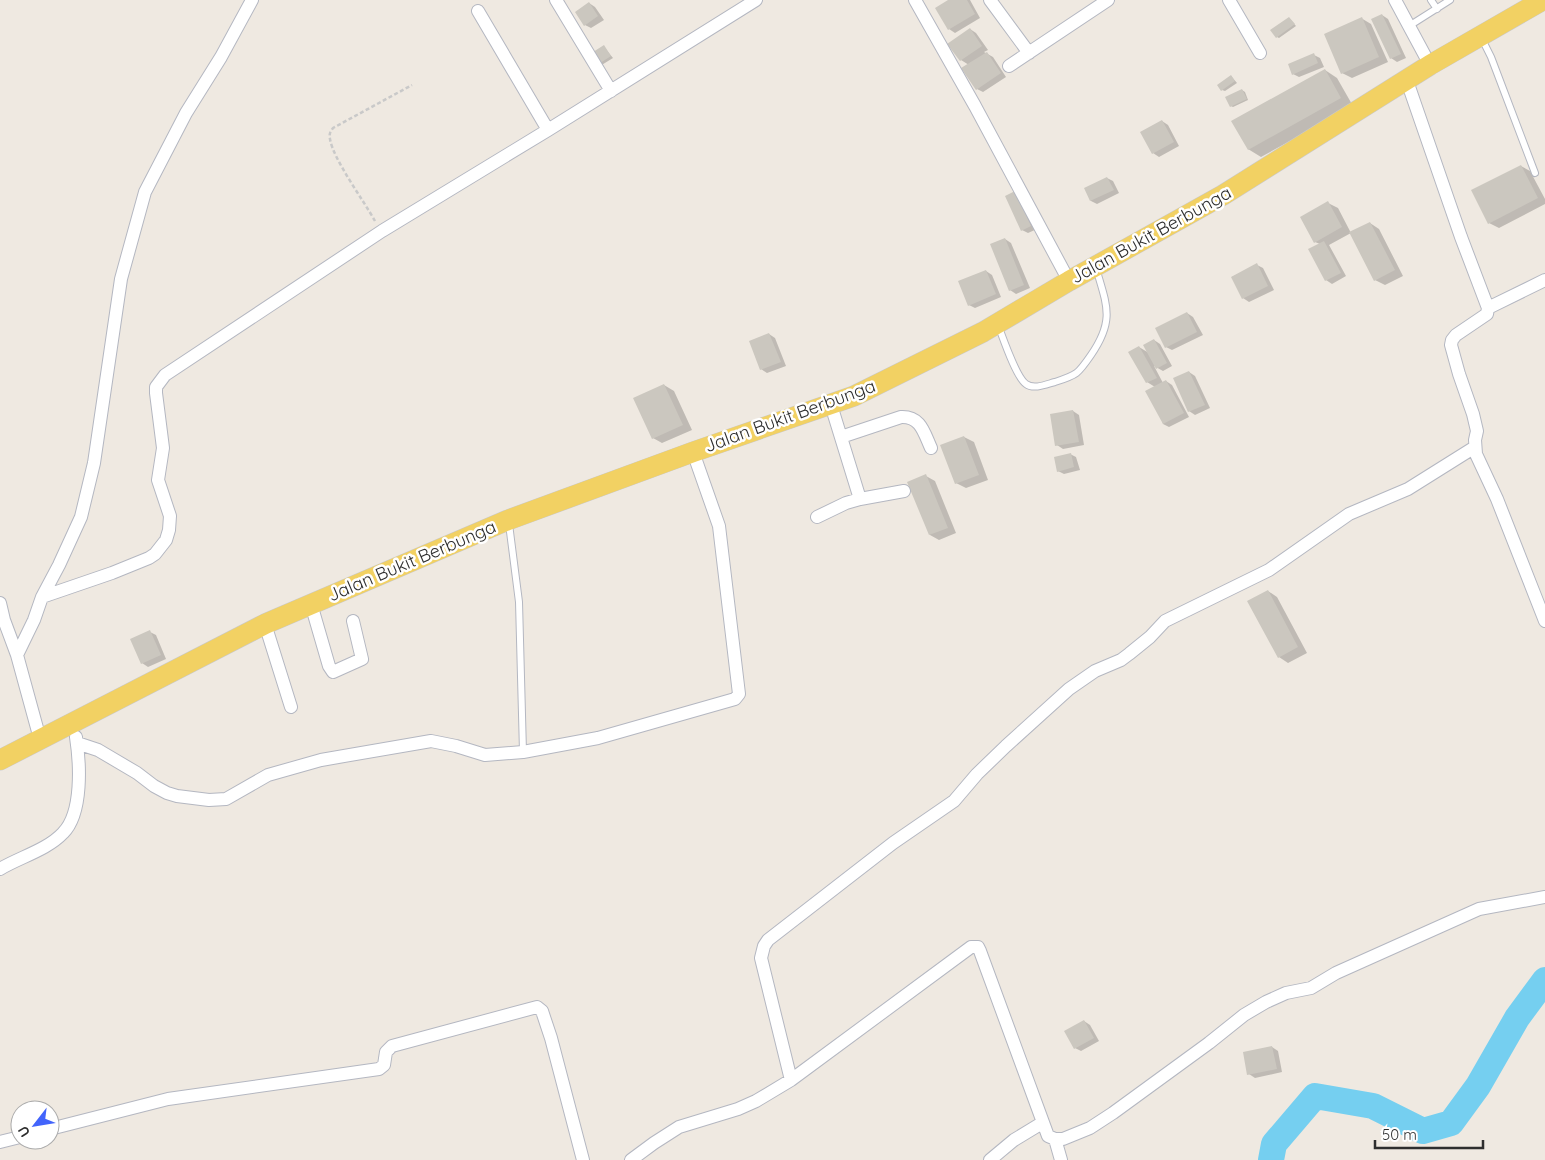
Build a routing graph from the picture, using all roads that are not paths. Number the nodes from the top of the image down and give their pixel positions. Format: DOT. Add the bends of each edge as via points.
graph roads {
  1 [pos="252,0"];
  2 [pos="556,0"];
  3 [pos="756,0"];
  4 [pos="915,0"];
  5 [pos="990,0"];
  6 [pos="1108,0"];
  7 [pos="1229,0"];
  8 [pos="1394,0"];
  9 [pos="1431,0"];
  10 [pos="1450,0"];
  11 [pos="1543,0"];
  12 [pos="1545,6"];
  13 [pos="1437,9"];
  14 [pos="478,11"];
  15 [pos="1409,26"];
  16 [pos="1481,36"];
  17 [pos="1029,53"];
  18 [pos="1260,53"];
  19 [pos="1009,66"];
  20 [pos="1430,66"];
  21 [pos="1407,81"];
  22 [pos="611,91"];
  23 [pos="548,130"];
  24 [pos="1535,173"];
  25 [pos="1096,267"];
  26 [pos="1545,280"];
  27 [pos="1069,281"];
  28 [pos="1488,308"];
  29 [pos="997,324"];
  30 [pos="830,405"];
  31 [pos="841,437"];
  32 [pos="1475,447"];
  33 [pos="931,448"];
  34 [pos="693,452"];
  35 [pos="904,491"];
  36 [pos="860,499"];
  37 [pos="817,516"];
  38 [pos="508,520"];
  39 [pos="42,597"];
  40 [pos="0,603"];
  41 [pos="311,604"];
  42 [pos="353,621"];
  43 [pos="1545,621"];
  44 [pos="265,624"];
  45 [pos="17,655"];
  46 [pos="290,707"];
  47 [pos="74,721"];
  48 [pos="40,739"];
  49 [pos="77,743"];
  50 [pos="523,752"];
  51 [pos="0,760"];
  52 [pos="0,869"];
  53 [pos="1545,897"];
  54 [pos="791,1080"];
  55 [pos="1042,1123"];
  56 [pos="60,1126"];
  57 [pos="1055,1139"];
  58 [pos="583,1160"];
  59 [pos="632,1160"];
  60 [pos="990,1160"];
  61 [pos="1062,1160"];
  1 -- 39 [label="street" via="186,113 145,192 121,279 94,463 82,517"];
  2 -- 22 [label="street"];
  3 -- 22 [label="street"];
  4 -- 27 [label="street"];
  5 -- 17 [label="street"];
  6 -- 17 [label="street"];
  7 -- 18 [label="street"];
  8 -- 15 [label="street"];
  9 -- 13 [label="lane"];
  10 -- 13 [label="lane"];
  11 -- 12 [label="lane"];
  11 -- 16 [label="main road, Jalan Bukit Berbunga"];
  13 -- 15 [label="lane"];
  14 -- 23 [label="street"];
  15 -- 20 [label="street"];
  16 -- 20 [label="main road, Jalan Bukit Berbunga"];
  16 -- 24 [label="lane"];
  17 -- 19 [label="street"];
  20 -- 21 [label="main road, Jalan Bukit Berbunga"];
  21 -- 25 [label="main road, Jalan Bukit Berbunga" via="1223,195"];
  21 -- 28 [label="street"];
  22 -- 23 [label="street"];
  23 -- 39 [label="street" via="382,232 165,375 156,387 156,393 163,448 158,480 170,516 166,540 149,558"];
  25 -- 27 [label="main road, Jalan Bukit Berbunga"];
  25 -- 29 [label="lane" via="1106,301 1106,330 1073,376 1044,385 1027,385"];
  26 -- 28 [label="street"];
  27 -- 29 [label="main road, Jalan Bukit Berbunga"];
  28 -- 32 [label="street" via="1487,314 1456,335 1451,344 1477,431"];
  29 -- 30 [label="main road, Jalan Bukit Berbunga"];
  30 -- 31 [label="street"];
  30 -- 34 [label="main road, Jalan Bukit Berbunga"];
  31 -- 33 [label="street" via="906,417 922,426"];
  31 -- 36 [label="street"];
  32 -- 43 [label="street"];
  32 -- 54 [label="street" via="1408,489 1349,514 1269,570 1165,621 1121,660 1095,671 1069,689 977,774 954,801 893,843 768,940 761,958"];
  34 -- 38 [label="main road, Jalan Bukit Berbunga"];
  34 -- 50 [label="street" via="719,526 738,696 598,738"];
  35 -- 36 [label="street"];
  36 -- 37 [label="street"];
  38 -- 41 [label="main road, Jalan Bukit Berbunga"];
  38 -- 50 [label="lane" via="519,602"];
  39 -- 45 [label="street"];
  40 -- 45 [label="street"];
  41 -- 42 [label="street" via="333,672 362,659"];
  41 -- 44 [label="main road, Jalan Bukit Berbunga"];
  44 -- 46 [label="street"];
  44 -- 47 [label="main road, Jalan Bukit Berbunga"];
  45 -- 48 [label="street"];
  47 -- 48 [label="main road, Jalan Bukit Berbunga"];
  47 -- 49 [label="street"];
  48 -- 51 [label="main road, Jalan Bukit Berbunga"];
  49 -- 50 [label="street" via="98,750 167,793 209,800 226,798 268,775 321,760 431,741 484,755"];
  49 -- 52 [label="street" via="76,805 67,828 52,842"];
  53 -- 57 [label="street" via="1479,909 1345,969 1311,988 1286,992 1244,1015 1113,1113 1073,1136"];
  54 -- 55 [label="street" via="971,947 978,947"];
  54 -- 59 [label="street" via="738,1109 679,1127"];
  55 -- 57 [label="street" via="1048,1136"];
  55 -- 60 [label="street"];
  56 -- 58 [label="street" via="168,1099 379,1068 384,1065 386,1052 392,1046 536,1007 542,1011 551,1038"];
  57 -- 61 [label="street"];
}
